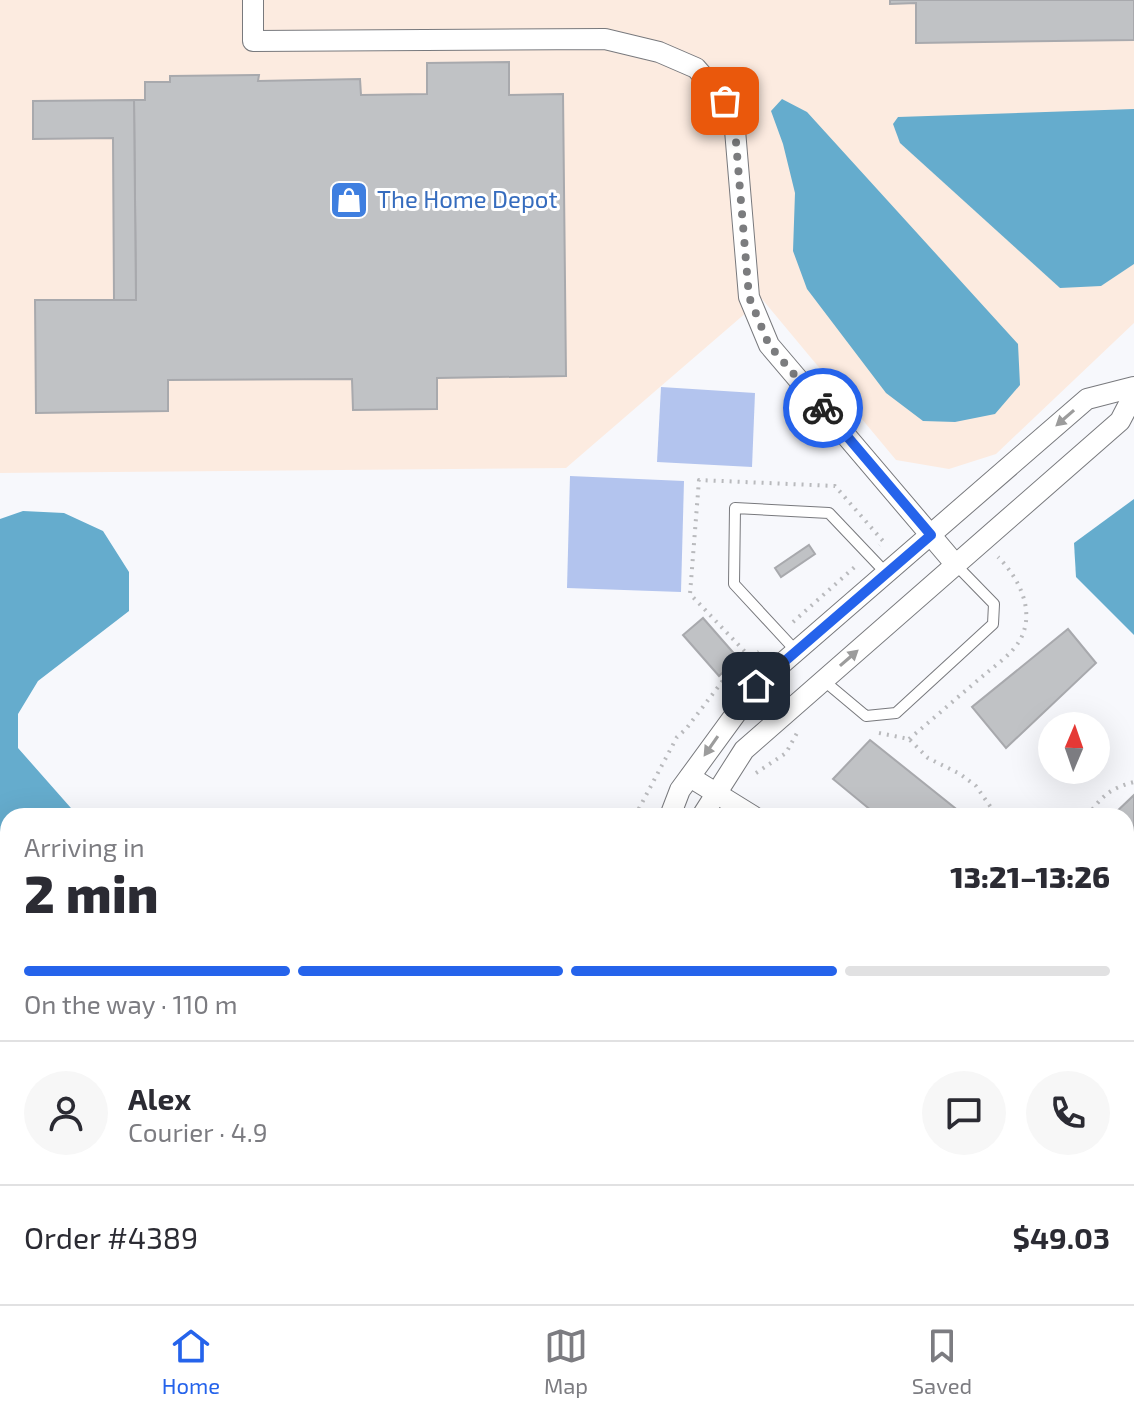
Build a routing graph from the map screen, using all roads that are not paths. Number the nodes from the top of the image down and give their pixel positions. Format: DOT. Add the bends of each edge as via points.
graph roads {
  1 [pos="253,0"];
  2 [pos="1134,387"];
  3 [pos="1134,394"];
  4 [pos="931,535"];
  5 [pos="956,565"];
  6 [pos="886,573"];
  7 [pos="796,651"];
  8 [pos="823,680"];
  9 [pos="690,777"];
  10 [pos="725,798"];
  11 [pos="673,808"];
  12 [pos="712,808"];
  13 [pos="741,808"];
  1 -- 4 [label="street" via="253,41 605,39 659,52 696,68 725,101 735,130 749,297 769,345"];
  2 -- 4 [label="street, one-way" via="1087,399"];
  3 -- 5 [label="street" via="1120,421"];
  4 -- 5 [label="street"];
  4 -- 6 [label="street"];
  8 -- 5 [label="street, one-way"];
  5 -- 8 [label="lane" via="994,604 993,624 896,713 866,716"];
  6 -- 7 [label="street"];
  6 -- 7 [label="lane" via="829,513 735,508 734,584"];
  7 -- 9 [label="street, one-way" via="756,686"];
  8 -- 10 [label="street" via="744,750"];
  9 -- 10 [label="street"];
  9 -- 11 [label="street"];
  10 -- 12 [label="street"];
  10 -- 13 [label="street"];
}
